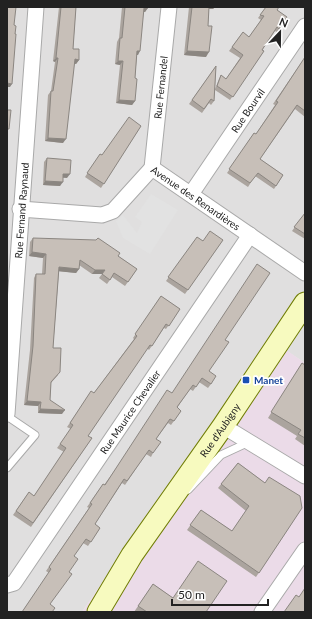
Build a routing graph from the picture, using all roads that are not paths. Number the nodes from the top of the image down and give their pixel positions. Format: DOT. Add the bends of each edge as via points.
graph roads {
  1 [pos="36,7"];
  2 [pos="169,7"];
  3 [pos="305,26"];
  4 [pos="152,168"];
  5 [pos="191,194"];
  6 [pos="20,209"];
  7 [pos="250,235"];
  8 [pos="305,273"];
  9 [pos="305,303"];
  10 [pos="7,415"];
  11 [pos="223,426"];
  12 [pos="249,442"];
  13 [pos="7,468"];
  14 [pos="305,476"];
  15 [pos="158,519"];
  16 [pos="305,550"];
  17 [pos="132,554"];
  18 [pos="7,585"];
  19 [pos="86,612"];
  20 [pos="98,612"];
  21 [pos="262,612"];
  1 -- 6 [label="street, Rue Fernand Raynaud"];
  2 -- 4 [label="street, Rue Fernandel"];
  3 -- 5 [label="street, Rue Bourvil"];
  4 -- 5 [label="street, Avenue des Renardières"];
  4 -- 6 [label="street, Avenue des Renardières" via="113,211 102,215"];
  5 -- 7 [label="street, Avenue des Renardières"];
  6 -- 10 [label="street, Rue Fernand Raynaud"];
  7 -- 8 [label="street, Avenue des Renardières"];
  7 -- 18 [label="street, Rue Maurice Chevalier" via="14,583"];
  9 -- 11 [label="main road, Rue d'Aubigny"];
  10 -- 13 [label="lane" via="35,435"];
  11 -- 12 [label="street"];
  11 -- 15 [label="main road, Rue d'Aubigny"];
  12 -- 14 [label="street"];
  12 -- 15 [label="lane" via="221,455"];
  15 -- 17 [label="main road, Rue d'Aubigny"];
  16 -- 21 [label="street"];
  17 -- 19 [label="main road, Rue d'Aubigny"];
  17 -- 20 [label="main road, Rue d'Aubigny"];
}
